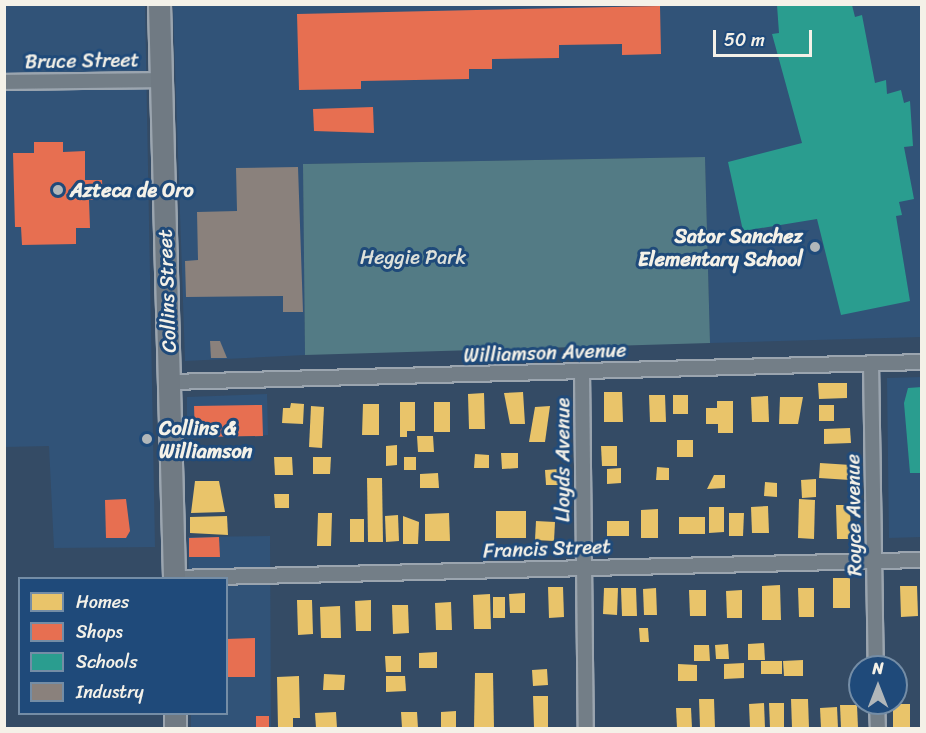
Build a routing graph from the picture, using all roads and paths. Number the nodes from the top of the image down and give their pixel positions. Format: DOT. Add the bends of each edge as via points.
graph roads {
  1 [pos="159,4"];
  2 [pos="161,80"];
  3 [pos="4,82"];
  4 [pos="921,362"];
  5 [pos="871,363"];
  6 [pos="582,371"];
  7 [pos="170,382"];
  8 [pos="921,560"];
  9 [pos="875,561"];
  10 [pos="583,567"];
  11 [pos="174,577"];
  12 [pos="211,577"];
  13 [pos="876,655"];
  14 [pos="586,729"];
  1 -- 2 [label="main road, Collins Street"];
  2 -- 3 [label="street, Bruce Street"];
  2 -- 7 [label="main road, Collins Street"];
  4 -- 5 [label="street, Williamson Avenue"];
  5 -- 6 [label="street, Williamson Avenue"];
  5 -- 9 [label="street, Royce Avenue"];
  6 -- 7 [label="street, Williamson Avenue"];
  6 -- 10 [label="street, Lloyds Avenue"];
  7 -- 11 [label="main road, Collins Street"];
  8 -- 9 [label="street, Francis Street"];
  9 -- 10 [label="street, Francis Street"];
  9 -- 13 [label="street, Royce Avenue"];
  10 -- 12 [label="street, Francis Street"];
  10 -- 14 [label="street, Lloyds Avenue"];
}
